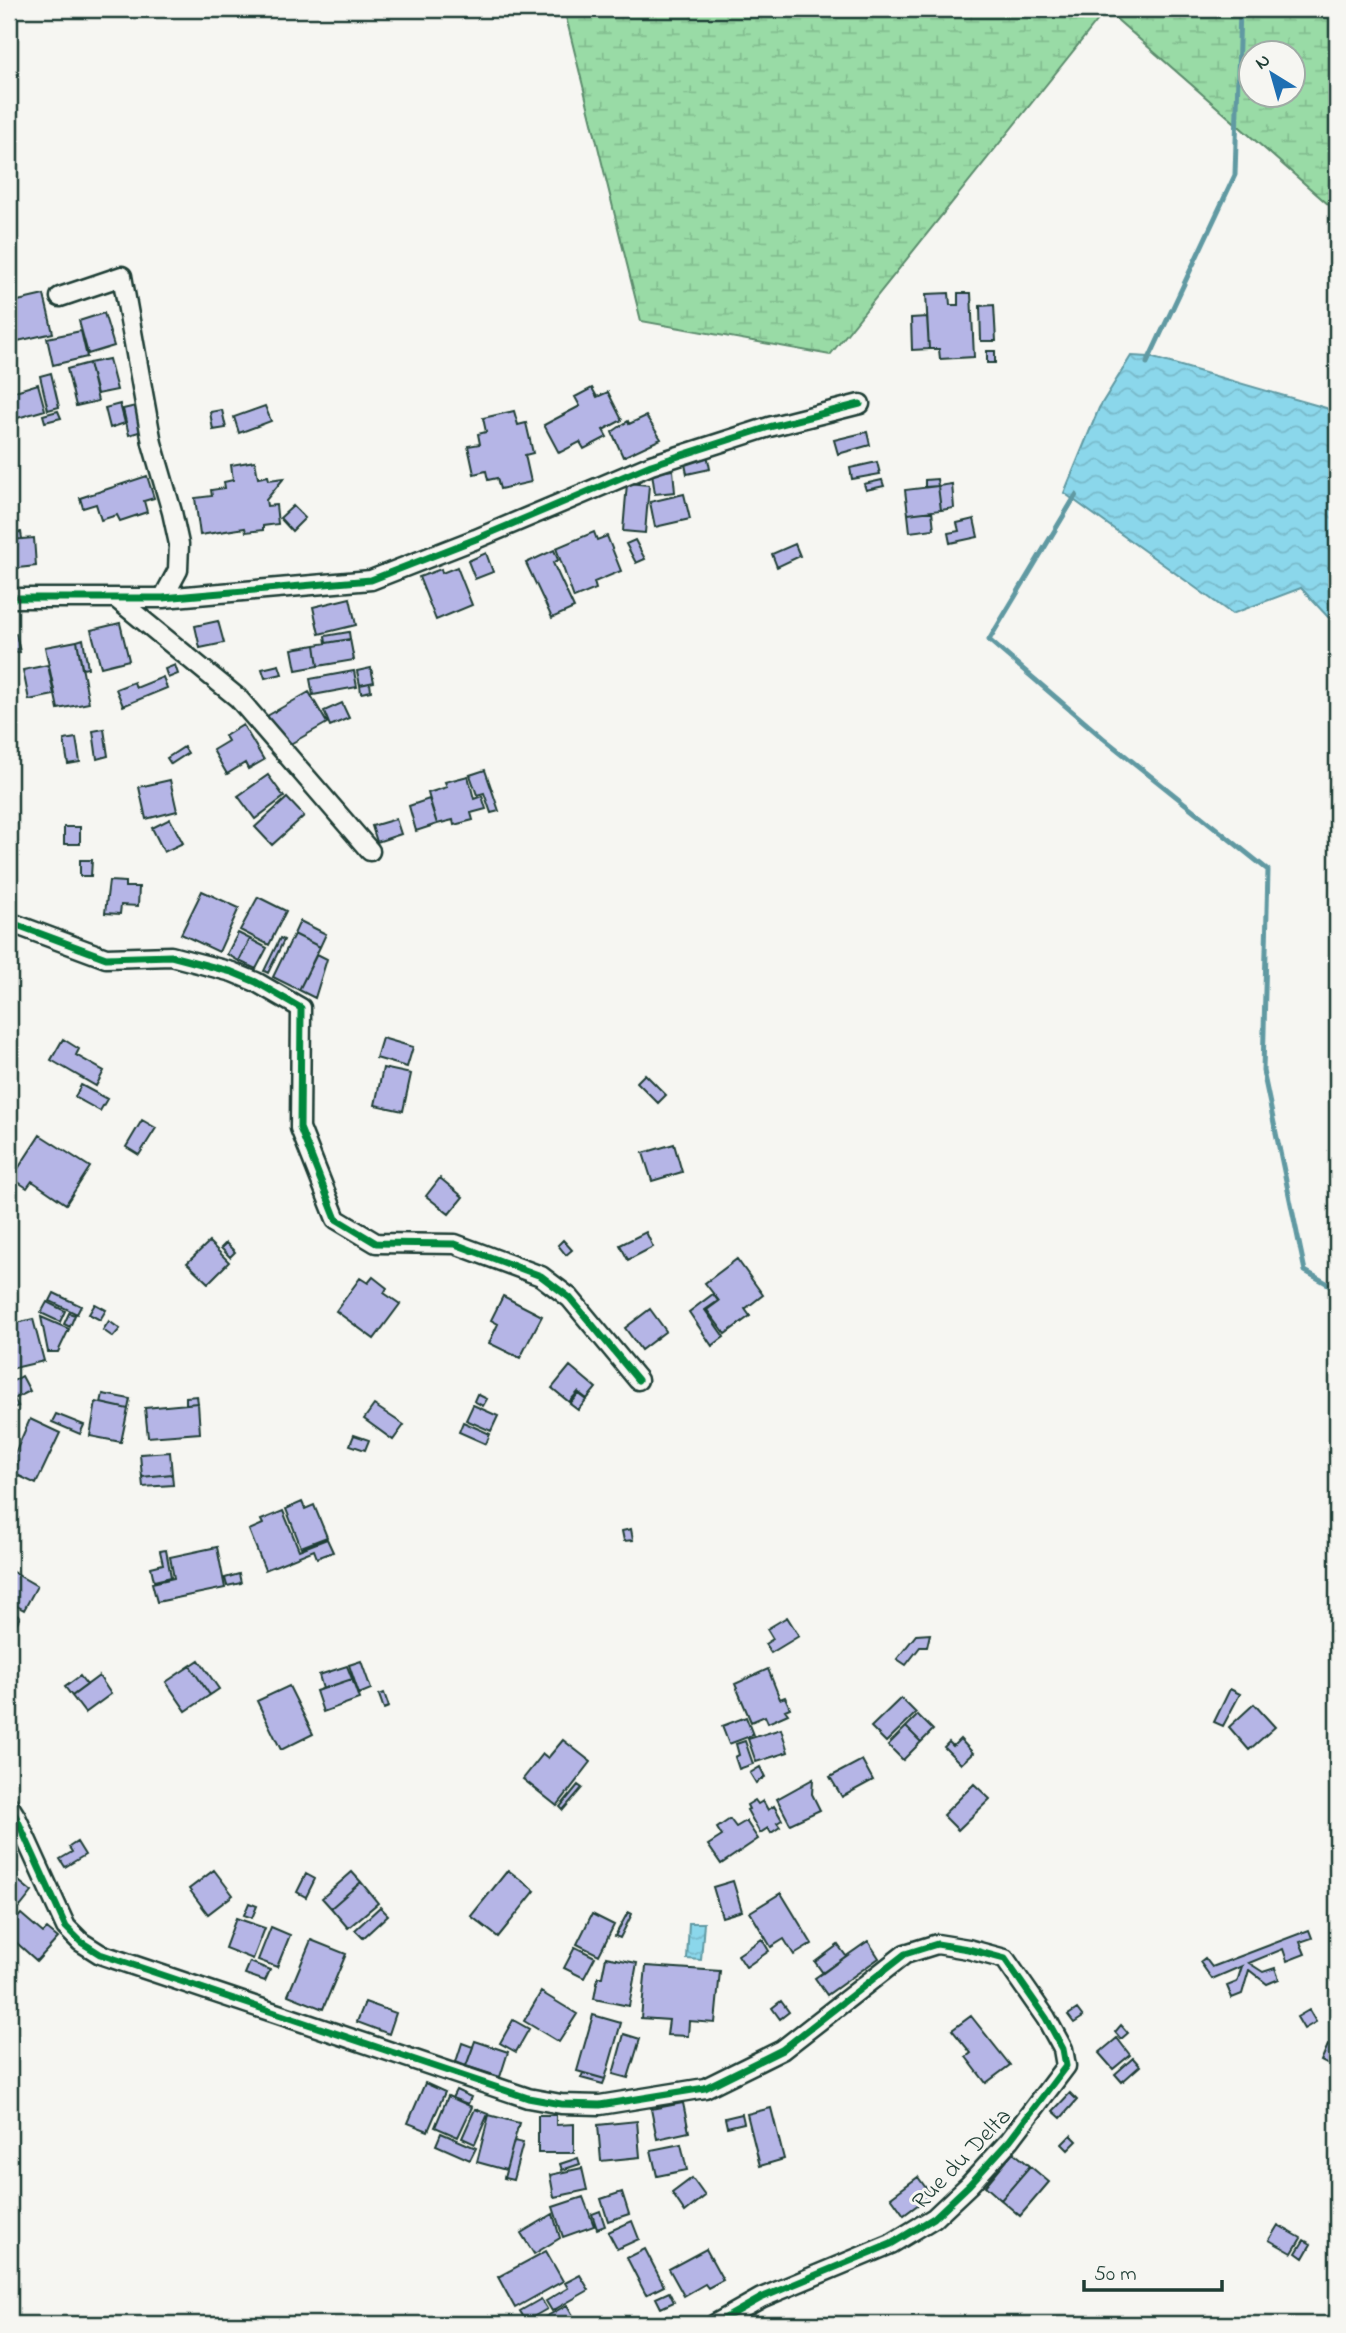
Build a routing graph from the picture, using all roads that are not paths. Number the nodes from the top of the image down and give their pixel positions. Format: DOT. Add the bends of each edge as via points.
graph roads {
  1 [pos="60,297"];
  2 [pos="860,404"];
  3 [pos="9,598"];
  4 [pos="163,598"];
  5 [pos="117,599"];
  6 [pos="370,851"];
  7 [pos="9,922"];
  8 [pos="638,1380"];
  9 [pos="9,1806"];
  10 [pos="715,2324"];
  1 -- 4 [label="street" via="122,276 152,443 179,544 178,570"];
  2 -- 4 [label="street" via="651,465 370,580"];
  3 -- 5 [label="street"];
  4 -- 5 [label="street"];
  5 -- 6 [label="street" via="238,698"];
  7 -- 8 [label="street" via="106,958 171,956 232,972 301,1008 300,1128 336,1219 376,1243 454,1244 541,1276 570,1298"];
  9 -- 10 [label="street, Rue du Delta" via="66,1927 100,1954 528,2098 561,2104 600,2105 705,2088 782,2050 905,1954 936,1944 1005,1959 1063,2049 1066,2066 1041,2101 934,2218 891,2244 761,2298"];
}
